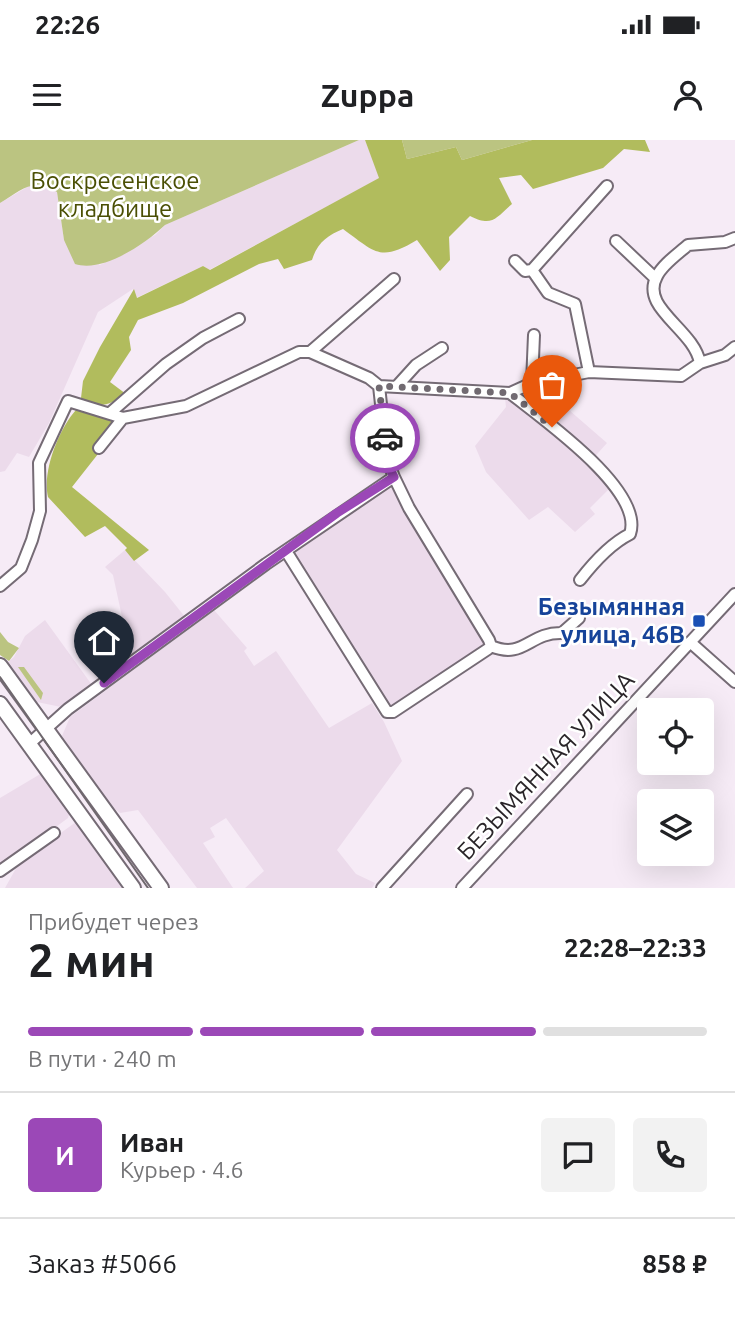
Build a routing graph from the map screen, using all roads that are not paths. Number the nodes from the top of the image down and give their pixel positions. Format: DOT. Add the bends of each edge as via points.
graph roads {
  1 [pos="607,186"];
  2 [pos="735,238"];
  3 [pos="616,242"];
  4 [pos="515,261"];
  5 [pos="532,270"];
  6 [pos="655,278"];
  7 [pos="394,279"];
  8 [pos="239,319"];
  9 [pos="534,335"];
  10 [pos="735,347"];
  11 [pos="442,348"];
  12 [pos="310,352"];
  13 [pos="699,363"];
  14 [pos="589,372"];
  15 [pos="532,383"];
  16 [pos="379,386"];
  17 [pos="397,386"];
  18 [pos="510,393"];
  19 [pos="110,413"];
  20 [pos="123,418"];
  21 [pos="99,448"];
  22 [pos="394,477"];
  23 [pos="286,551"];
  24 [pos="580,580"];
  25 [pos="0,586"];
  26 [pos="735,594"];
  27 [pos="579,618"];
  28 [pos="690,642"];
  29 [pos="491,646"];
  30 [pos="0,666"];
  31 [pos="735,682"];
  32 [pos="0,704"];
  33 [pos="47,730"];
  34 [pos="29,744"];
  35 [pos="467,794"];
  36 [pos="54,833"];
  37 [pos="0,872"];
  38 [pos="133,888"];
  39 [pos="161,888"];
  40 [pos="382,888"];
  41 [pos="462,888"];
  1 -- 5 [label="street"];
  2 -- 6 [label="street" via="688,245"];
  3 -- 6 [label="street"];
  4 -- 5 [label="street" via="524,271"];
  5 -- 14 [label="street" via="548,293 575,304"];
  6 -- 13 [label="street" via="651,294 655,303 691,339"];
  7 -- 12 [label="street"];
  8 -- 19 [label="street" via="166,364"];
  9 -- 15 [label="street"];
  10 -- 13 [label="street"];
  11 -- 17 [label="street" via="416,365"];
  12 -- 16 [label="street"];
  12 -- 20 [label="street" via="299,352 200,402"];
  13 -- 14 [label="street" via="681,376"];
  14 -- 15 [label="street"];
  15 -- 18 [label="street"];
  16 -- 17 [label="street"];
  16 -- 22 [label="street" via="387,459"];
  17 -- 18 [label="street"];
  18 -- 24 [label="street" via="620,490 633,526 630,534"];
  19 -- 20 [label="street"];
  19 -- 25 [label="street" via="68,401 39,463 40,511 32,540 20,568"];
  20 -- 21 [label="street"];
  22 -- 23 [label="street"];
  22 -- 29 [label="street"];
  23 -- 29 [label="street" via="387,712"];
  23 -- 33 [label="street" via="68,709"];
  26 -- 28 [label="street, БЕЗЫМЯННАЯ УЛИЦА"];
  27 -- 29 [label="street" via="562,633 545,633 522,648 502,651"];
  28 -- 31 [label="street"];
  28 -- 41 [label="street, БЕЗЫМЯННАЯ УЛИЦА"];
  30 -- 33 [label="main road"];
  32 -- 34 [label="main road"];
  33 -- 34 [label="street"];
  33 -- 39 [label="main road"];
  34 -- 38 [label="main road"];
  35 -- 40 [label="street"];
  36 -- 37 [label="street"];
}
